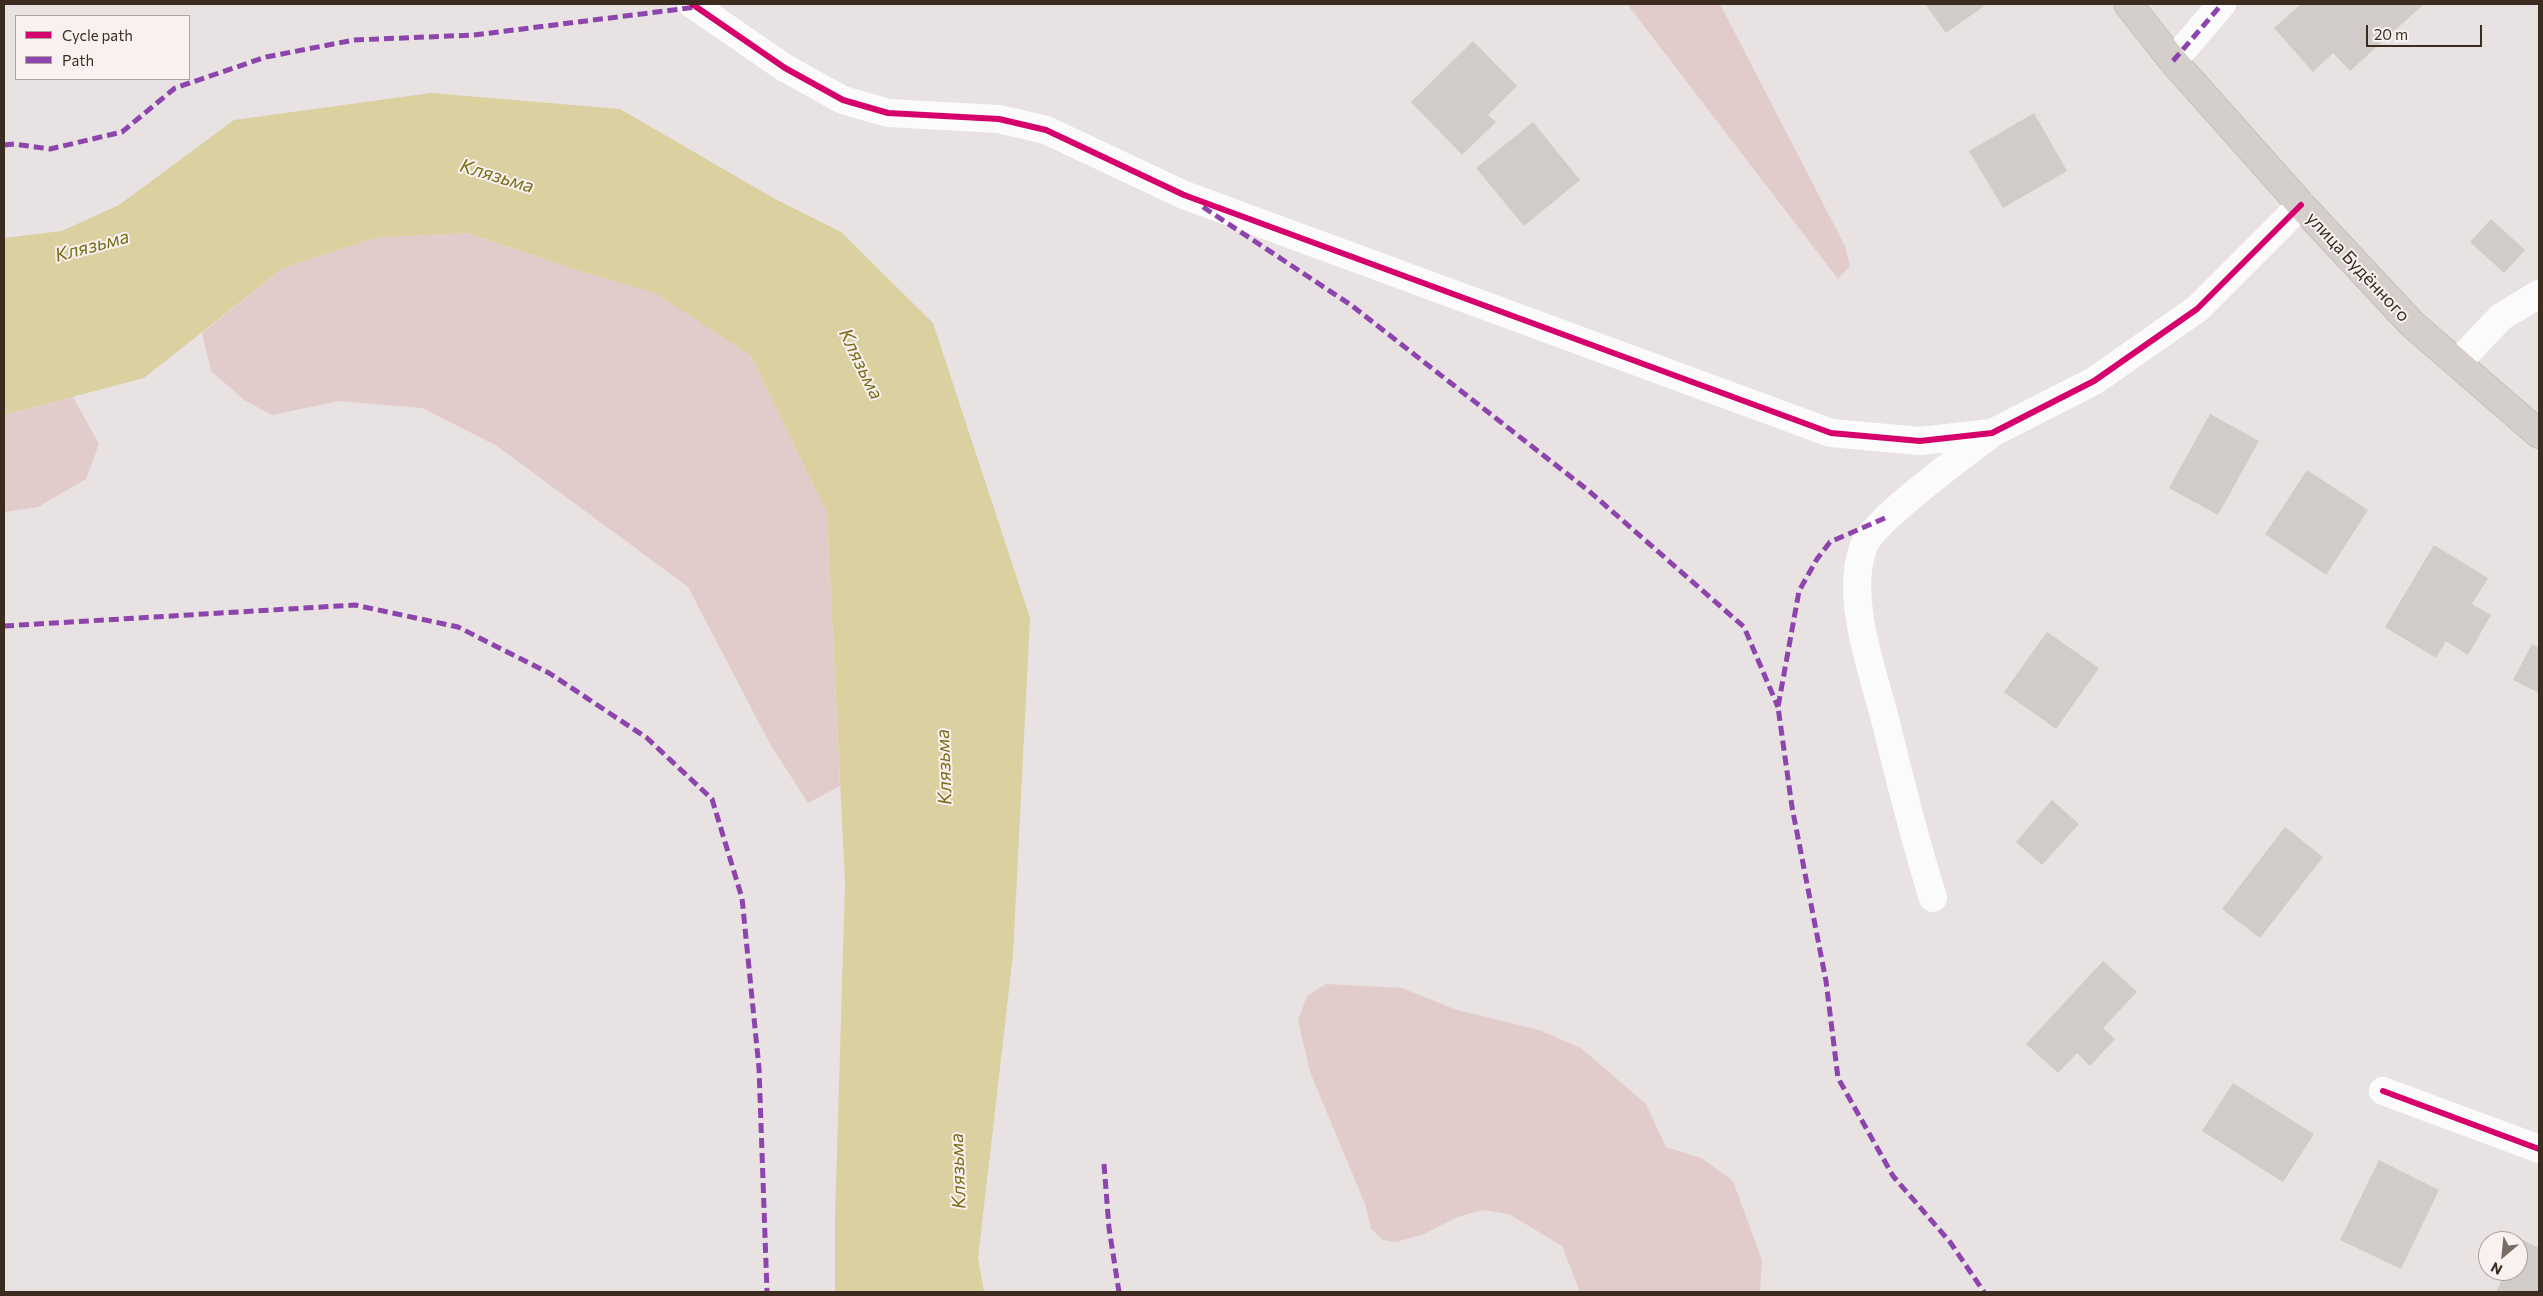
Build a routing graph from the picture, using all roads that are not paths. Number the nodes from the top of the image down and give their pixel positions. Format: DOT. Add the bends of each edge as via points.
graph roads {
  1 [pos="692,4"];
  2 [pos="2128,4"];
  3 [pos="2222,4"];
  4 [pos="2173,61"];
  5 [pos="2301,205"];
  6 [pos="2539,294"];
  7 [pos="2457,363"];
  8 [pos="1992,432"];
  9 [pos="2539,434"];
  10 [pos="1933,898"];
  11 [pos="2383,1091"];
  12 [pos="2539,1149"];
  1 -- 8 [label="street" via="785,68 843,100 888,113 1000,119 1046,130 1184,195 1831,433 1920,441"];
  2 -- 4 [label="main road, улица Будённого"];
  3 -- 4 [label="street"];
  4 -- 5 [label="main road, улица Будённого"];
  5 -- 7 [label="main road, улица Будённого" via="2412,324"];
  5 -- 8 [label="street" via="2198,309 2094,381"];
  6 -- 7 [label="street" via="2501,317"];
  7 -- 9 [label="main road, улица Будённого"];
  8 -- 10 [label="street" via="1885,518 1863,547 1857,585 1860,622 1914,838"];
  11 -- 12 [label="street"];
}
